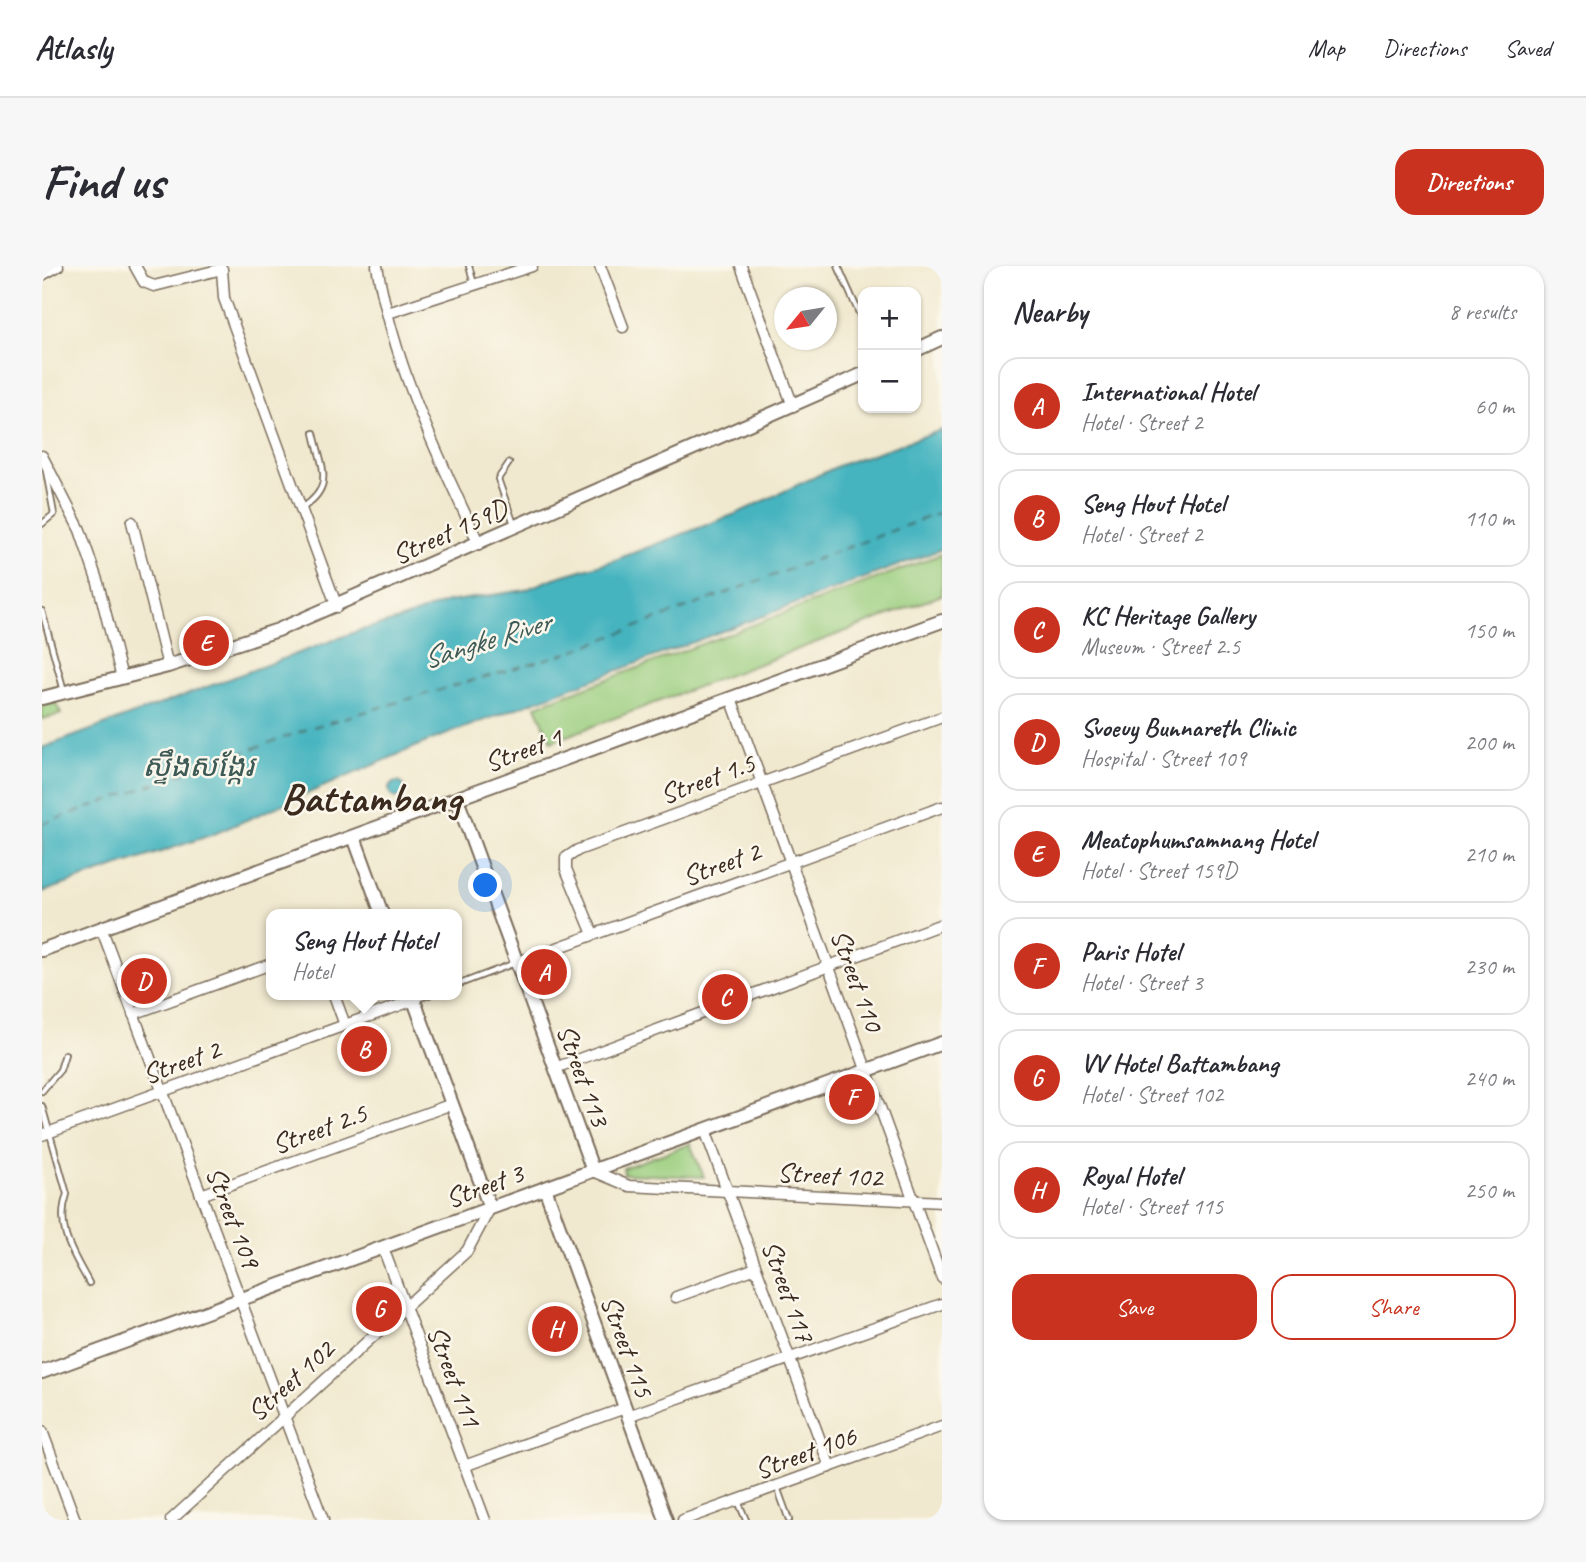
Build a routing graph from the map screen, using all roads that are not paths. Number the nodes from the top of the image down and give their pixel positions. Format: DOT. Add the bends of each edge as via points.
graph roads {
  1 [pos="58,266"];
  2 [pos="135,266"];
  3 [pos="377,266"];
  4 [pos="469,266"];
  5 [pos="532,266"];
  6 [pos="600,266"];
  7 [pos="741,266"];
  8 [pos="838,266"];
  9 [pos="222,268"];
  10 [pos="42,275"];
  11 [pos="475,285"];
  12 [pos="858,311"];
  13 [pos="388,313"];
  14 [pos="623,327"];
  15 [pos="942,338"];
  16 [pos="921,348"];
  17 [pos="858,376"];
  18 [pos="793,406"];
  19 [pos="314,433"];
  20 [pos="43,457"];
  21 [pos="509,463"];
  22 [pos="301,509"];
  23 [pos="132,522"];
  24 [pos="42,524"];
  25 [pos="516,528"];
  26 [pos="479,544"];
  27 [pos="337,607"];
  28 [pos="42,611"];
  29 [pos="942,621"];
  30 [pos="168,666"];
  31 [pos="122,678"];
  32 [pos="64,692"];
  33 [pos="42,698"];
  34 [pos="731,698"];
  35 [pos="942,717"];
  36 [pos="762,782"];
  37 [pos="457,799"];
  38 [pos="942,807"];
  39 [pos="354,837"];
  40 [pos="791,862"];
  41 [pos="380,909"];
  42 [pos="942,924"];
  43 [pos="102,930"];
  44 [pos="593,934"];
  45 [pos="42,950"];
  46 [pos="516,963"];
  47 [pos="828,965"];
  48 [pos="266,966"];
  49 [pos="462,983"];
  50 [pos="336,1000"];
  51 [pos="408,1000"];
  52 [pos="414,1000"];
  53 [pos="133,1014"];
  54 [pos="345,1025"];
  55 [pos="942,1043"];
  56 [pos="65,1054"];
  57 [pos="555,1068"];
  58 [pos="868,1070"];
  59 [pos="42,1091"];
  60 [pos="162,1092"];
  61 [pos="452,1104"];
  62 [pos="42,1106"];
  63 [pos="705,1130"];
  64 [pos="45,1134"];
  65 [pos="593,1171"];
  66 [pos="545,1188"];
  67 [pos="727,1192"];
  68 [pos="201,1195"];
  69 [pos="914,1201"];
  70 [pos="942,1202"];
  71 [pos="490,1209"];
  72 [pos="383,1248"];
  73 [pos="756,1268"];
  74 [pos="942,1278"];
  75 [pos="89,1283"];
  76 [pos="676,1297"];
  77 [pos="240,1300"];
  78 [pos="942,1304"];
  79 [pos="404,1306"];
  80 [pos="789,1357"];
  81 [pos="42,1372"];
  82 [pos="626,1412"];
  83 [pos="284,1416"];
  84 [pos="942,1426"];
  85 [pos="42,1431"];
  86 [pos="464,1465"];
  87 [pos="830,1467"];
  88 [pos="776,1486"];
  89 [pos="738,1500"];
  90 [pos="75,1520"];
  91 [pos="171,1520"];
  92 [pos="323,1520"];
  93 [pos="485,1520"];
  94 [pos="666,1520"];
  95 [pos="683,1520"];
  96 [pos="746,1520"];
  97 [pos="789,1520"];
  1 -- 10 [label="street"];
  2 -- 9 [label="street" via="144,282 154,286"];
  3 -- 13 [label="street"];
  4 -- 11 [label="lane"];
  5 -- 11 [label="street"];
  6 -- 14 [label="street"];
  7 -- 18 [label="street"];
  8 -- 12 [label="lane"];
  9 -- 22 [label="street" via="225,298"];
  11 -- 13 [label="street"];
  13 -- 26 [label="street" via="399,362 420,416"];
  15 -- 16 [label="street"];
  17 -- 18 [label="street, Street 159D"];
  18 -- 25 [label="street, Street 159D"];
  19 -- 22 [label="lane" via="324,488"];
  20 -- 24 [label="lane" via="54,514"];
  20 -- 31 [label="street" via="80,530"];
  21 -- 25 [label="lane" via="498,479"];
  22 -- 27 [label="street"];
  23 -- 30 [label="street"];
  25 -- 26 [label="street, Street 159D"];
  26 -- 27 [label="street, Street 159D"];
  27 -- 30 [label="street, Street 159D"];
  28 -- 32 [label="lane"];
  29 -- 34 [label="street, Street 1"];
  30 -- 31 [label="street, Street 159D"];
  31 -- 32 [label="street, Street 159D"];
  32 -- 33 [label="street, Street 159D"];
  34 -- 36 [label="street, Street 110"];
  34 -- 37 [label="street, Street 1"];
  35 -- 36 [label="street, Street 1.5"];
  36 -- 40 [label="street, Street 110"];
  36 -- 44 [label="street, Street 1.5" via="566,858 566,869"];
  37 -- 39 [label="street, Street 1"];
  37 -- 46 [label="street, Street 113"];
  38 -- 40 [label="street, Street 2"];
  39 -- 41 [label="street"];
  39 -- 43 [label="street, Street 1"];
  40 -- 44 [label="street, Street 2"];
  40 -- 47 [label="street, Street 110"];
  42 -- 47 [label="street"];
  43 -- 45 [label="street, Street 1"];
  43 -- 53 [label="street, Street 109"];
  44 -- 46 [label="street, Street 2"];
  46 -- 49 [label="lane"];
  46 -- 57 [label="street, Street 113"];
  47 -- 57 [label="street"];
  47 -- 58 [label="street, Street 110"];
  48 -- 53 [label="street"];
  50 -- 54 [label="street"];
  51 -- 54 [label="street, Street 2"];
  52 -- 61 [label="street"];
  53 -- 60 [label="street, Street 109"];
  54 -- 60 [label="street, Street 2"];
  55 -- 58 [label="street, Street 3"];
  56 -- 59 [label="lane" via="60,1070"];
  57 -- 65 [label="street, Street 113"];
  58 -- 63 [label="street, Street 3"];
  58 -- 69 [label="street, Street 110"];
  60 -- 64 [label="street, Street 2"];
  60 -- 68 [label="street, Street 109"];
  61 -- 68 [label="street, Street 2.5"];
  61 -- 71 [label="street"];
  62 -- 64 [label="lane"];
  63 -- 65 [label="street, Street 3"];
  63 -- 67 [label="street, Street 117"];
  64 -- 75 [label="lane" via="67,1194 63,1232"];
  65 -- 66 [label="street, Street 3"];
  65 -- 67 [label="street, Street 102" via="629,1186"];
  66 -- 71 [label="street, Street 3"];
  66 -- 82 [label="street, Street 115"];
  67 -- 69 [label="street, Street 102"];
  67 -- 73 [label="street, Street 117"];
  68 -- 77 [label="street, Street 109"];
  69 -- 70 [label="street, Street 102"];
  69 -- 74 [label="street, Street 110"];
  71 -- 72 [label="street, Street 3"];
  71 -- 79 [label="street, Street 102" via="467,1251"];
  72 -- 77 [label="street, Street 3"];
  72 -- 79 [label="street, Street 111"];
  73 -- 76 [label="street"];
  73 -- 80 [label="street, Street 117"];
  77 -- 81 [label="street, Street 3"];
  77 -- 83 [label="street, Street 109"];
  78 -- 80 [label="street"];
  79 -- 83 [label="street, Street 102"];
  79 -- 86 [label="street, Street 111"];
  80 -- 82 [label="street"];
  80 -- 87 [label="street, Street 117"];
  82 -- 86 [label="street"];
  82 -- 94 [label="street, Street 115"];
  83 -- 91 [label="street, Street 102"];
  83 -- 92 [label="street, Street 109"];
  84 -- 87 [label="street, Street 106"];
  85 -- 90 [label="street"];
  86 -- 93 [label="street, Street 111"];
  87 -- 88 [label="street, Street 106"];
  88 -- 89 [label="street, Street 106"];
  88 -- 97 [label="lane"];
  89 -- 95 [label="street, Street 106"];
  89 -- 96 [label="lane"];
}
